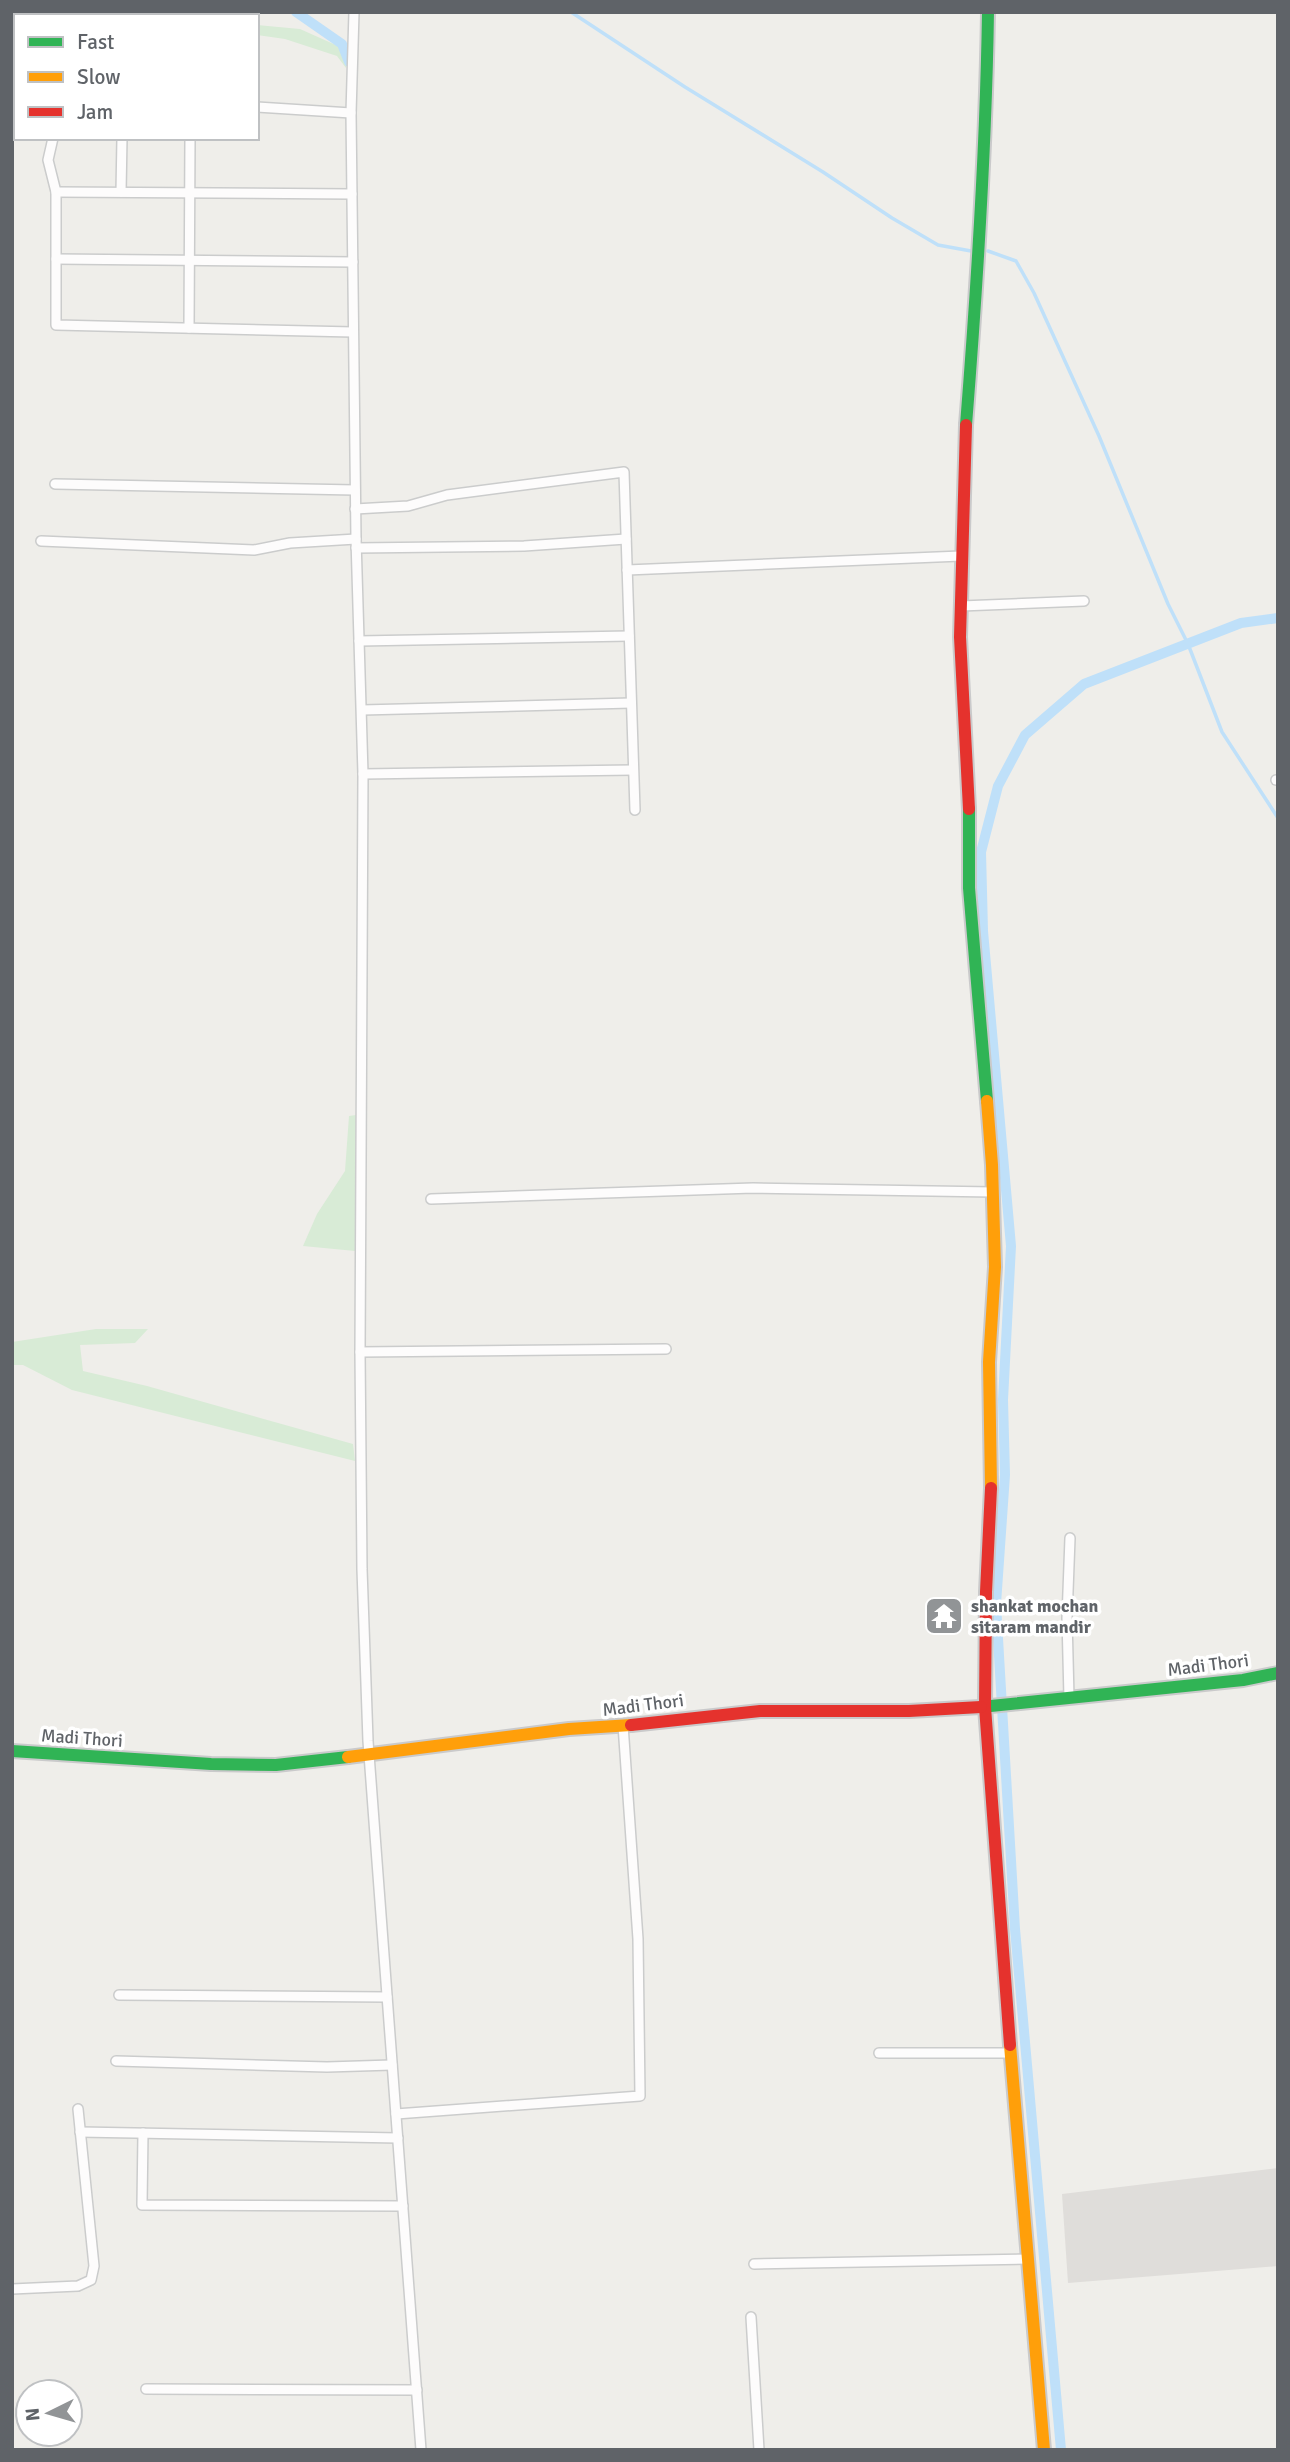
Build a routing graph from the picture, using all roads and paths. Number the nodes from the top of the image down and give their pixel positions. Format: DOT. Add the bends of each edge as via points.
graph roads {
  1 [pos="354,12"];
  2 [pos="988,12"];
  3 [pos="259,107"];
  4 [pos="351,113"];
  5 [pos="52,140"];
  6 [pos="122,140"];
  7 [pos="190,140"];
  8 [pos="56,192"];
  9 [pos="121,192"];
  10 [pos="188,193"];
  11 [pos="352,194"];
  12 [pos="56,259"];
  13 [pos="188,260"];
  14 [pos="353,262"];
  15 [pos="189,328"];
  16 [pos="353,332"];
  17 [pos="55,484"];
  18 [pos="355,490"];
  19 [pos="355,509"];
  20 [pos="626,539"];
  21 [pos="41,541"];
  22 [pos="356,544"];
  23 [pos="961,556"];
  24 [pos="627,570"];
  25 [pos="1084,601"];
  26 [pos="961,606"];
  27 [pos="629,636"];
  28 [pos="359,641"];
  29 [pos="631,703"];
  30 [pos="362,710"];
  31 [pos="634,770"];
  32 [pos="363,774"];
  33 [pos="635,810"];
  34 [pos="993,1192"];
  35 [pos="431,1199"];
  36 [pos="666,1349"];
  37 [pos="360,1352"];
  38 [pos="1070,1538"];
  39 [pos="1278,1673"];
  40 [pos="1069,1698"];
  41 [pos="990,1706"];
  42 [pos="623,1725"];
  43 [pos="12,1751"];
  44 [pos="369,1755"];
  45 [pos="119,1995"];
  46 [pos="387,1997"];
  47 [pos="879,2053"];
  48 [pos="1011,2053"];
  49 [pos="117,2061"];
  50 [pos="392,2065"];
  51 [pos="78,2109"];
  52 [pos="396,2114"];
  53 [pos="80,2132"];
  54 [pos="143,2133"];
  55 [pos="398,2138"];
  56 [pos="403,2206"];
  57 [pos="1028,2259"];
  58 [pos="754,2264"];
  59 [pos="12,2290"];
  60 [pos="751,2317"];
  61 [pos="146,2389"];
  62 [pos="417,2390"];
  63 [pos="421,2450"];
  64 [pos="759,2450"];
  65 [pos="1044,2450"];
  1 -- 4 [label="street"];
  2 -- 23 [label="street" via="986,126"];
  3 -- 4 [label="street"];
  4 -- 11 [label="street"];
  5 -- 8 [label="street" via="48,160"];
  6 -- 9 [label="street"];
  7 -- 10 [label="street"];
  8 -- 9 [label="street"];
  8 -- 12 [label="street"];
  9 -- 10 [label="street"];
  10 -- 11 [label="street"];
  10 -- 13 [label="street"];
  11 -- 14 [label="street"];
  12 -- 13 [label="street"];
  12 -- 15 [label="street" via="56,325"];
  13 -- 14 [label="street"];
  13 -- 15 [label="street"];
  14 -- 16 [label="street"];
  15 -- 16 [label="street"];
  16 -- 18 [label="street"];
  17 -- 18 [label="street"];
  18 -- 19 [label="street"];
  19 -- 20 [label="street" via="408,506 447,495 624,472"];
  19 -- 22 [label="street"];
  20 -- 22 [label="street" via="524,546"];
  20 -- 24 [label="street"];
  21 -- 22 [label="street" via="254,550 290,543"];
  22 -- 28 [label="street"];
  23 -- 24 [label="street"];
  23 -- 26 [label="street"];
  24 -- 27 [label="street"];
  25 -- 26 [label="street"];
  26 -- 34 [label="street" via="969,888"];
  27 -- 28 [label="street"];
  27 -- 29 [label="street"];
  28 -- 30 [label="street"];
  29 -- 30 [label="street"];
  29 -- 31 [label="street"];
  30 -- 32 [label="street"];
  31 -- 32 [label="street"];
  31 -- 33 [label="street"];
  32 -- 37 [label="street"];
  34 -- 35 [label="street" via="753,1188"];
  34 -- 41 [label="street" via="986,1592"];
  36 -- 37 [label="street"];
  37 -- 44 [label="street"];
  38 -- 40 [label="street"];
  39 -- 40 [label="street, Madi Thori"];
  40 -- 41 [label="street, Madi Thori"];
  41 -- 42 [label="street, Madi Thori" via="761,1711"];
  41 -- 48 [label="street"];
  42 -- 44 [label="street, Madi Thori"];
  42 -- 52 [label="street" via="638,1939 640,2096"];
  43 -- 44 [label="street, Madi Thori" via="276,1765"];
  44 -- 46 [label="street"];
  45 -- 46 [label="street"];
  46 -- 50 [label="street"];
  47 -- 48 [label="street"];
  48 -- 57 [label="street"];
  49 -- 50 [label="street"];
  50 -- 52 [label="street"];
  51 -- 53 [label="street"];
  52 -- 55 [label="street"];
  53 -- 54 [label="street"];
  53 -- 59 [label="street" via="94,2266 91,2280 78,2286"];
  54 -- 55 [label="street"];
  54 -- 56 [label="street" via="142,2205"];
  55 -- 56 [label="street"];
  56 -- 62 [label="street"];
  57 -- 58 [label="street"];
  57 -- 65 [label="street"];
  60 -- 64 [label="street"];
  61 -- 62 [label="street"];
  62 -- 63 [label="street"];
}
